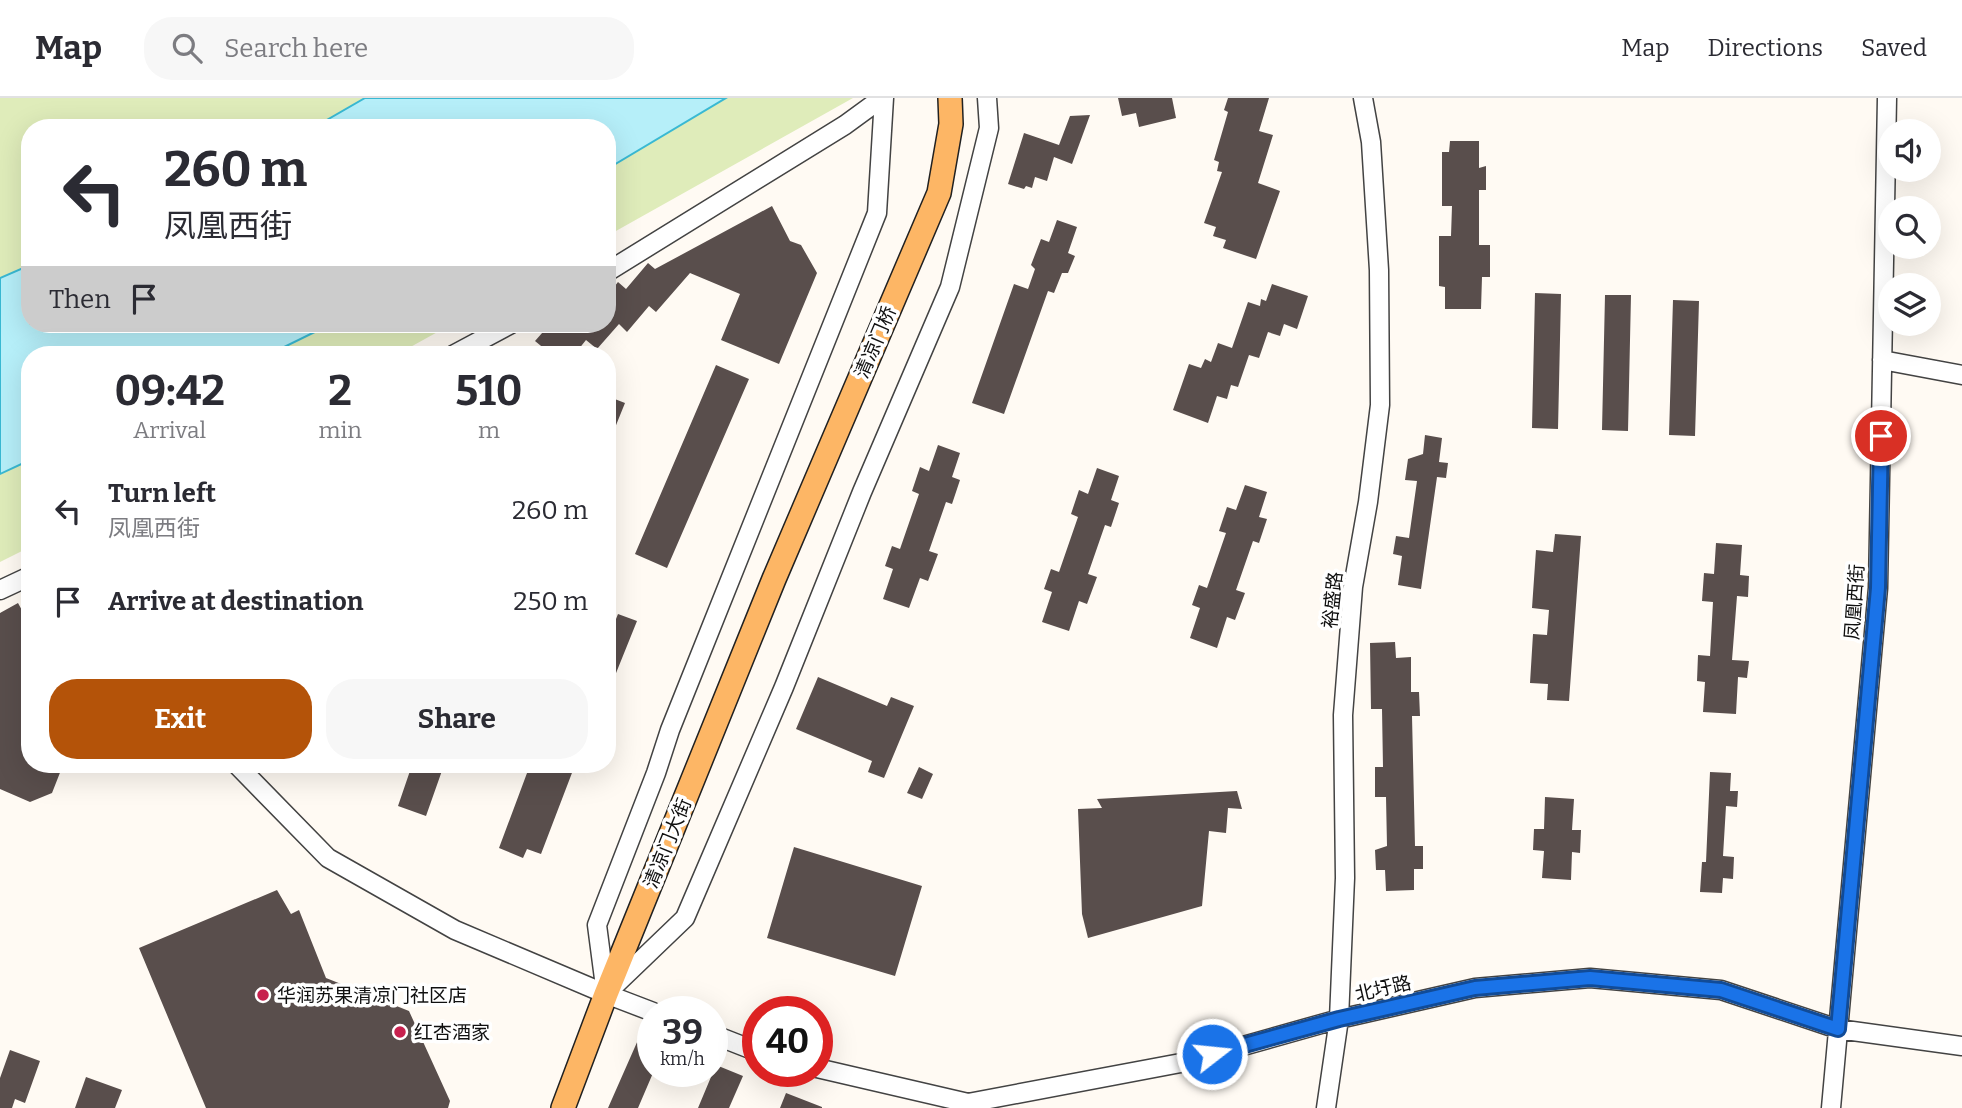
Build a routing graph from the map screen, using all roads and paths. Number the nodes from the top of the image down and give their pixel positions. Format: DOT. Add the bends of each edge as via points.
graph roads {
  1 [pos="883,98"];
  2 [pos="950,98"];
  3 [pos="987,98"];
  4 [pos="1363,98"];
  5 [pos="1887,98"];
  6 [pos="616,266"];
  7 [pos="494,333"];
  8 [pos="470,346"];
  9 [pos="1882,359"];
  10 [pos="1962,374"];
  11 [pos="774,579"];
  12 [pos="21,580"];
  13 [pos="0,590"];
  14 [pos="245,773"];
  15 [pos="606,994"];
  16 [pos="637,1006"];
  17 [pos="1339,1019"];
  18 [pos="1838,1029"];
  19 [pos="1962,1046"];
  20 [pos="833,1072"];
  21 [pos="563,1108"];
  22 [pos="1326,1108"];
  23 [pos="1831,1108"];
  1 -- 6 [label="street"];
  1 -- 15 [label="street" via="877,213 597,925"];
  2 -- 11 [label="main road, 清凉门桥" via="951,124 939,193"];
  3 -- 15 [label="street" via="989,128 950,288 784,687 685,918"];
  4 -- 17 [label="street, 裕盛路" via="1371,142 1379,270 1380,405 1353,587 1343,715 1346,878"];
  5 -- 9 [label="street, 凤凰西街"];
  7 -- 8 [label="street"];
  9 -- 10 [label="street"];
  9 -- 18 [label="street, 凤凰西街" via="1878,588"];
  11 -- 15 [label="main road, 清凉门大街"];
  12 -- 13 [label="street"];
  14 -- 15 [label="street" via="328,858 455,930"];
  15 -- 16 [label="street"];
  15 -- 21 [label="main road, 清凉门大街"];
  17 -- 18 [label="street, 北圩路" via="1475,988 1590,978 1721,990"];
  17 -- 20 [label="street, 北圩路" via="1186,1062 968,1103"];
  17 -- 22 [label="street, 裕盛路"];
  18 -- 19 [label="street, 北圩路"];
  18 -- 23 [label="street, 凤凰西街"];
}
